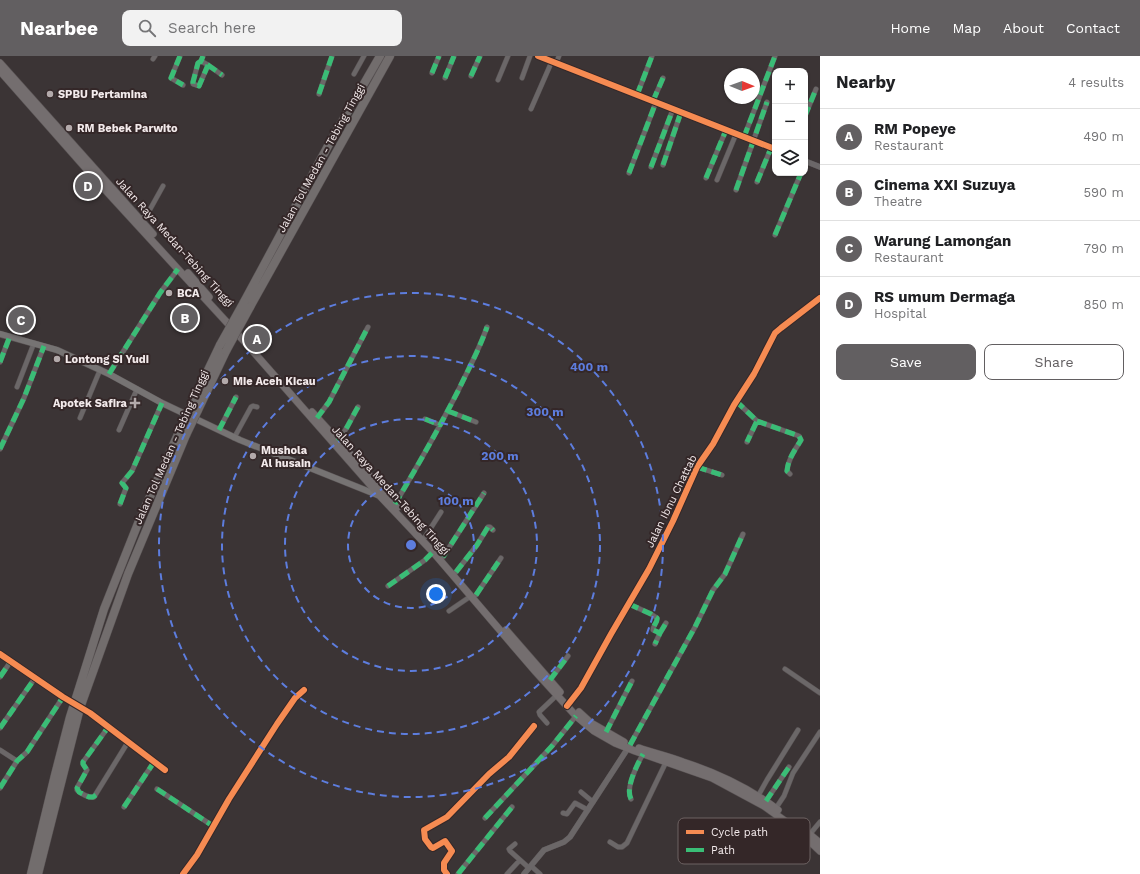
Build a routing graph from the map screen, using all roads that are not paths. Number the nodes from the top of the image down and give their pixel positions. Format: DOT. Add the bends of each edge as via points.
graph roads {
  1 [pos="180,56"];
  2 [pos="332,56"];
  3 [pos="364,56"];
  4 [pos="380,56"];
  5 [pos="390,56"];
  6 [pos="439,56"];
  7 [pos="454,56"];
  8 [pos="480,56"];
  9 [pos="508,56"];
  10 [pos="530,56"];
  11 [pos="538,56"];
  12 [pos="559,56"];
  13 [pos="652,56"];
  14 [pos="775,56"];
  15 [pos="202,58"];
  16 [pos="554,62"];
  17 [pos="0,63"];
  18 [pos="208,65"];
  19 [pos="0,71"];
  20 [pos="432,73"];
  21 [pos="354,74"];
  22 [pos="222,75"];
  23 [pos="471,76"];
  24 [pos="445,78"];
  25 [pos="522,78"];
  26 [pos="663,78"];
  27 [pos="498,80"];
  28 [pos="184,85"];
  29 [pos="816,89"];
  30 [pos="319,94"];
  31 [pos="637,95"];
  32 [pos="654,102"];
  33 [pos="767,102"];
  34 [pos="531,109"];
  35 [pos="673,109"];
  36 [pos="808,109"];
  37 [pos="681,112"];
  38 [pos="726,130"];
  39 [pos="736,134"];
  40 [pos="744,137"];
  41 [pos="753,141"];
  42 [pos="772,149"];
  43 [pos="772,151"];
  44 [pos="808,162"];
  45 [pos="663,165"];
  46 [pos="651,167"];
  47 [pos="820,167"];
  48 [pos="629,173"];
  49 [pos="800,176"];
  50 [pos="706,178"];
  51 [pos="717,180"];
  52 [pos="757,182"];
  53 [pos="163,186"];
  54 [pos="736,190"];
  55 [pos="140,220"];
  56 [pos="775,235"];
  57 [pos="178,269"];
  58 [pos="820,298"];
  59 [pos="247,304"];
  60 [pos="368,327"];
  61 [pos="487,328"];
  62 [pos="0,334"];
  63 [pos="10,336"];
  64 [pos="34,343"];
  65 [pos="44,346"];
  66 [pos="0,362"];
  67 [pos="100,370"];
  68 [pos="109,374"];
  69 [pos="17,387"];
  70 [pos="137,389"];
  71 [pos="236,397"];
  72 [pos="736,402"];
  73 [pos="162,403"];
  74 [pos="257,406"];
  75 [pos="358,407"];
  76 [pos="448,411"];
  77 [pos="80,418"];
  78 [pos="318,418"];
  79 [pos="425,419"];
  80 [pos="757,421"];
  81 [pos="476,422"];
  82 [pos="440,425"];
  83 [pos="120,430"];
  84 [pos="219,430"];
  85 [pos="183,434"];
  86 [pos="234,438"];
  87 [pos="338,441"];
  88 [pos="747,442"];
  89 [pos="0,449"];
  90 [pos="701,460"];
  91 [pos="697,467"];
  92 [pos="705,469"];
  93 [pos="790,474"];
  94 [pos="722,476"];
  95 [pos="368,488"];
  96 [pos="484,493"];
  97 [pos="383,495"];
  98 [pos="120,504"];
  99 [pos="395,504"];
  100 [pos="441,512"];
  101 [pos="493,530"];
  102 [pos="743,534"];
  103 [pos="425,536"];
  104 [pos="433,552"];
  105 [pos="443,557"];
  106 [pos="501,558"];
  107 [pos="456,572"];
  108 [pos="388,586"];
  109 [pos="473,596"];
  110 [pos="629,604"];
  111 [pos="448,611"];
  112 [pos="666,623"];
  113 [pos="660,633"];
  114 [pos="655,644"];
  115 [pos="0,654"];
  116 [pos="568,656"];
  117 [pos="10,661"];
  118 [pos="785,669"];
  119 [pos="0,677"];
  120 [pos="35,678"];
  121 [pos="550,680"];
  122 [pos="632,681"];
  123 [pos="304,690"];
  124 [pos="820,694"];
  125 [pos="556,695"];
  126 [pos="63,697"];
  127 [pos="68,700"];
  128 [pos="568,705"];
  129 [pos="90,713"];
  130 [pos="576,716"];
  131 [pos="547,723"];
  132 [pos="109,726"];
  133 [pos="534,726"];
  134 [pos="0,728"];
  135 [pos="798,730"];
  136 [pos="606,732"];
  137 [pos="820,732"];
  138 [pos="128,742"];
  139 [pos="629,746"];
  140 [pos="0,750"];
  141 [pos="643,754"];
  142 [pos="17,761"];
  143 [pos="154,762"];
  144 [pos="666,762"];
  145 [pos="789,767"];
  146 [pos="165,770"];
  147 [pos="0,788"];
  148 [pos="157,789"];
  149 [pos="581,792"];
  150 [pos="758,796"];
  151 [pos="631,799"];
  152 [pos="766,801"];
  153 [pos="593,802"];
  154 [pos="124,807"];
  155 [pos="512,807"];
  156 [pos="776,808"];
  157 [pos="588,810"];
  158 [pos="564,813"];
  159 [pos="485,818"];
  160 [pos="781,818"];
  161 [pos="789,818"];
  162 [pos="820,822"];
  163 [pos="213,826"];
  164 [pos="810,834"];
  165 [pos="819,840"];
  166 [pos="810,841"];
  167 [pos="610,842"];
  168 [pos="515,844"];
  169 [pos="820,851"];
  170 [pos="520,860"];
  171 [pos="530,867"];
  172 [pos="31,874"];
  173 [pos="38,874"];
  174 [pos="182,874"];
  175 [pos="447,874"];
  176 [pos="458,874"];
  177 [pos="507,874"];
  178 [pos="524,874"];
  179 [pos="540,874"];
  1 -- 28 [label="street" via="171,78"];
  2 -- 30 [label="street"];
  3 -- 21 [label="street"];
  4 -- 59 [label="highway, Jalan Tol Medan - Tebing Tinggi" via="328,146"];
  5 -- 59 [label="highway, Jalan Tol Medan - Tebing Tinggi"];
  6 -- 20 [label="street"];
  7 -- 24 [label="street"];
  8 -- 23 [label="street"];
  9 -- 27 [label="street"];
  10 -- 25 [label="street"];
  11 -- 16 [label="street"];
  12 -- 16 [label="street"];
  13 -- 31 [label="street"];
  14 -- 40 [label="street"];
  15 -- 18 [label="street"];
  15 -- 18 [label="street" via="198,63 193,84 199,86"];
  16 -- 31 [label="street"];
  16 -- 34 [label="street"];
  17 -- 55 [label="highway, Jalan Raya Medan-Tebing Tinggi"];
  18 -- 22 [label="street"];
  19 -- 57 [label="highway, Jalan Raya Medan-Tebing Tinggi"];
  26 -- 32 [label="street"];
  29 -- 36 [label="street"];
  31 -- 32 [label="street"];
  32 -- 35 [label="street"];
  32 -- 48 [label="street"];
  33 -- 41 [label="street"];
  35 -- 37 [label="street"];
  35 -- 46 [label="street"];
  37 -- 38 [label="street"];
  37 -- 45 [label="street"];
  38 -- 39 [label="street"];
  38 -- 50 [label="street"];
  39 -- 40 [label="street"];
  39 -- 51 [label="street"];
  40 -- 41 [label="street"];
  41 -- 42 [label="street"];
  41 -- 54 [label="street"];
  43 -- 52 [label="street"];
  44 -- 47 [label="street"];
  49 -- 56 [label="street"];
  53 -- 55 [label="street" via="148,213"];
  55 -- 78 [label="highway, Jalan Raya Medan-Tebing Tinggi"];
  57 -- 68 [label="street"];
  57 -- 95 [label="highway, Jalan Raya Medan-Tebing Tinggi" via="243,340"];
  58 -- 72 [label="street, Jalan Ibnu Chattab" via="778,330"];
  59 -- 85 [label="highway, Jalan Tol Medan - Tebing Tinggi, bridge" via="223,348"];
  60 -- 78 [label="street"];
  61 -- 76 [label="street" via="475,359"];
  62 -- 63 [label="main road"];
  63 -- 64 [label="main road"];
  63 -- 66 [label="street"];
  64 -- 65 [label="main road"];
  64 -- 69 [label="street"];
  65 -- 67 [label="main road"];
  65 -- 89 [label="street" via="24,398"];
  67 -- 68 [label="main road"];
  67 -- 77 [label="street"];
  68 -- 70 [label="main road"];
  70 -- 73 [label="main road"];
  70 -- 83 [label="street"];
  71 -- 84 [label="street"];
  72 -- 80 [label="street"];
  72 -- 90 [label="street, Jalan Ibnu Chattab" via="713,444"];
  73 -- 84 [label="main road"];
  73 -- 98 [label="street" via="132,471 122,483 125,490"];
  74 -- 86 [label="street" via="251,407"];
  75 -- 87 [label="street"];
  76 -- 81 [label="street"];
  76 -- 82 [label="street"];
  78 -- 87 [label="highway, Jalan Raya Medan-Tebing Tinggi"];
  79 -- 82 [label="street"];
  80 -- 88 [label="street"];
  80 -- 93 [label="street" via="799,436 801,440 788,466 787,471"];
  82 -- 99 [label="street"];
  84 -- 86 [label="main road"];
  85 -- 172 [label="highway" via="139,521 104,609 70,717"];
  85 -- 173 [label="highway, Jalan Tol Medan - Tebing Tinggi" via="128,574 80,708"];
  86 -- 95 [label="main road"];
  87 -- 97 [label="highway, Jalan Raya Medan-Tebing Tinggi"];
  90 -- 91 [label="street, Jalan Ibnu Chattab"];
  90 -- 92 [label="street"];
  91 -- 92 [label="street"];
  91 -- 110 [label="street, Jalan Ibnu Chattab" via="649,570"];
  92 -- 94 [label="street"];
  95 -- 97 [label="highway, Jalan Raya Medan-Tebing Tinggi"];
  96 -- 105 [label="street"];
  97 -- 99 [label="highway, Jalan Raya Medan-Tebing Tinggi"];
  97 -- 104 [label="highway, Jalan Raya Medan-Tebing Tinggi"];
  99 -- 103 [label="highway, Jalan Raya Medan-Tebing Tinggi"];
  100 -- 103 [label="street"];
  101 -- 107 [label="street" via="488,527"];
  102 -- 139 [label="street" via="725,574 713,590 695,628"];
  103 -- 105 [label="highway, Jalan Raya Medan-Tebing Tinggi"];
  104 -- 108 [label="street"];
  104 -- 109 [label="highway, Jalan Raya Medan-Tebing Tinggi"];
  105 -- 107 [label="highway, Jalan Raya Medan-Tebing Tinggi"];
  106 -- 109 [label="street"];
  107 -- 109 [label="highway, Jalan Raya Medan-Tebing Tinggi"];
  109 -- 111 [label="street"];
  109 -- 121 [label="highway, Jalan Raya Medan-Tebing Tinggi"];
  109 -- 125 [label="highway, Jalan Raya Medan-Tebing Tinggi"];
  110 -- 113 [label="street" via="657,618 653,630"];
  110 -- 128 [label="street, Jalan Ibnu Chattab" via="581,688"];
  112 -- 113 [label="street"];
  113 -- 114 [label="street"];
  115 -- 117 [label="street"];
  116 -- 121 [label="street"];
  117 -- 119 [label="street"];
  117 -- 120 [label="street"];
  118 -- 124 [label="street"];
  120 -- 126 [label="street"];
  120 -- 134 [label="street"];
  121 -- 128 [label="highway, Jalan Raya Medan-Tebing Tinggi"];
  122 -- 136 [label="street"];
  123 -- 163 [label="street" via="295,698 277,724"];
  125 -- 128 [label="highway, Jalan Raya Medan-Tebing Tinggi"];
  125 -- 131 [label="street" via="540,712"];
  126 -- 127 [label="street"];
  126 -- 142 [label="street" via="27,752"];
  128 -- 130 [label="highway, Jalan Raya Medan-Tebing Tinggi"];
  128 -- 136 [label="highway, Jalan Raya Medan-Tebing Tinggi"];
  129 -- 132 [label="street"];
  130 -- 139 [label="highway, Jalan Raya Medan-Tebing Tinggi" via="604,737"];
  130 -- 159 [label="street" via="552,746"];
  132 -- 138 [label="street"];
  132 -- 138 [label="street" via="83,762 87,770 77,788 79,792 89,797 96,795"];
  133 -- 175 [label="street" via="509,757 447,817 424,830 425,839 432,848 444,841 452,851 444,863"];
  135 -- 150 [label="street"];
  136 -- 139 [label="highway, Jalan Raya Medan-Tebing Tinggi"];
  137 -- 156 [label="street" via="793,773"];
  138 -- 143 [label="street"];
  139 -- 141 [label="highway, Jalan Raya Medan-Tebing Tinggi"];
  139 -- 150 [label="highway, Jalan Raya Medan-Tebing Tinggi" via="683,762 737,784"];
  139 -- 153 [label="street"];
  140 -- 142 [label="street"];
  141 -- 144 [label="highway, Jalan Raya Medan-Tebing Tinggi"];
  141 -- 151 [label="street" via="631,783"];
  142 -- 147 [label="street"];
  143 -- 146 [label="street"];
  143 -- 154 [label="street"];
  144 -- 160 [label="highway, Jalan Raya Medan-Tebing Tinggi" via="712,778"];
  144 -- 167 [label="street" via="627,843 618,847"];
  145 -- 152 [label="street"];
  148 -- 163 [label="street"];
  149 -- 153 [label="street"];
  150 -- 152 [label="highway, Jalan Raya Medan-Tebing Tinggi"];
  152 -- 156 [label="highway, Jalan Raya Medan-Tebing Tinggi"];
  153 -- 157 [label="street"];
  155 -- 176 [label="street"];
  156 -- 161 [label="highway, Jalan Raya Medan-Tebing Tinggi"];
  157 -- 158 [label="street" via="575,803 567,814"];
  157 -- 171 [label="street" via="570,837 544,850"];
  162 -- 164 [label="street"];
  163 -- 174 [label="street" via="195,858"];
  164 -- 165 [label="highway, Jalan Raya Medan-Tebing Tinggi"];
  166 -- 169 [label="highway, Jalan Raya Medan-Tebing Tinggi"];
  168 -- 170 [label="street" via="509,850"];
  170 -- 171 [label="street"];
  170 -- 177 [label="street"];
  171 -- 178 [label="street"];
  171 -- 179 [label="street"];
}
